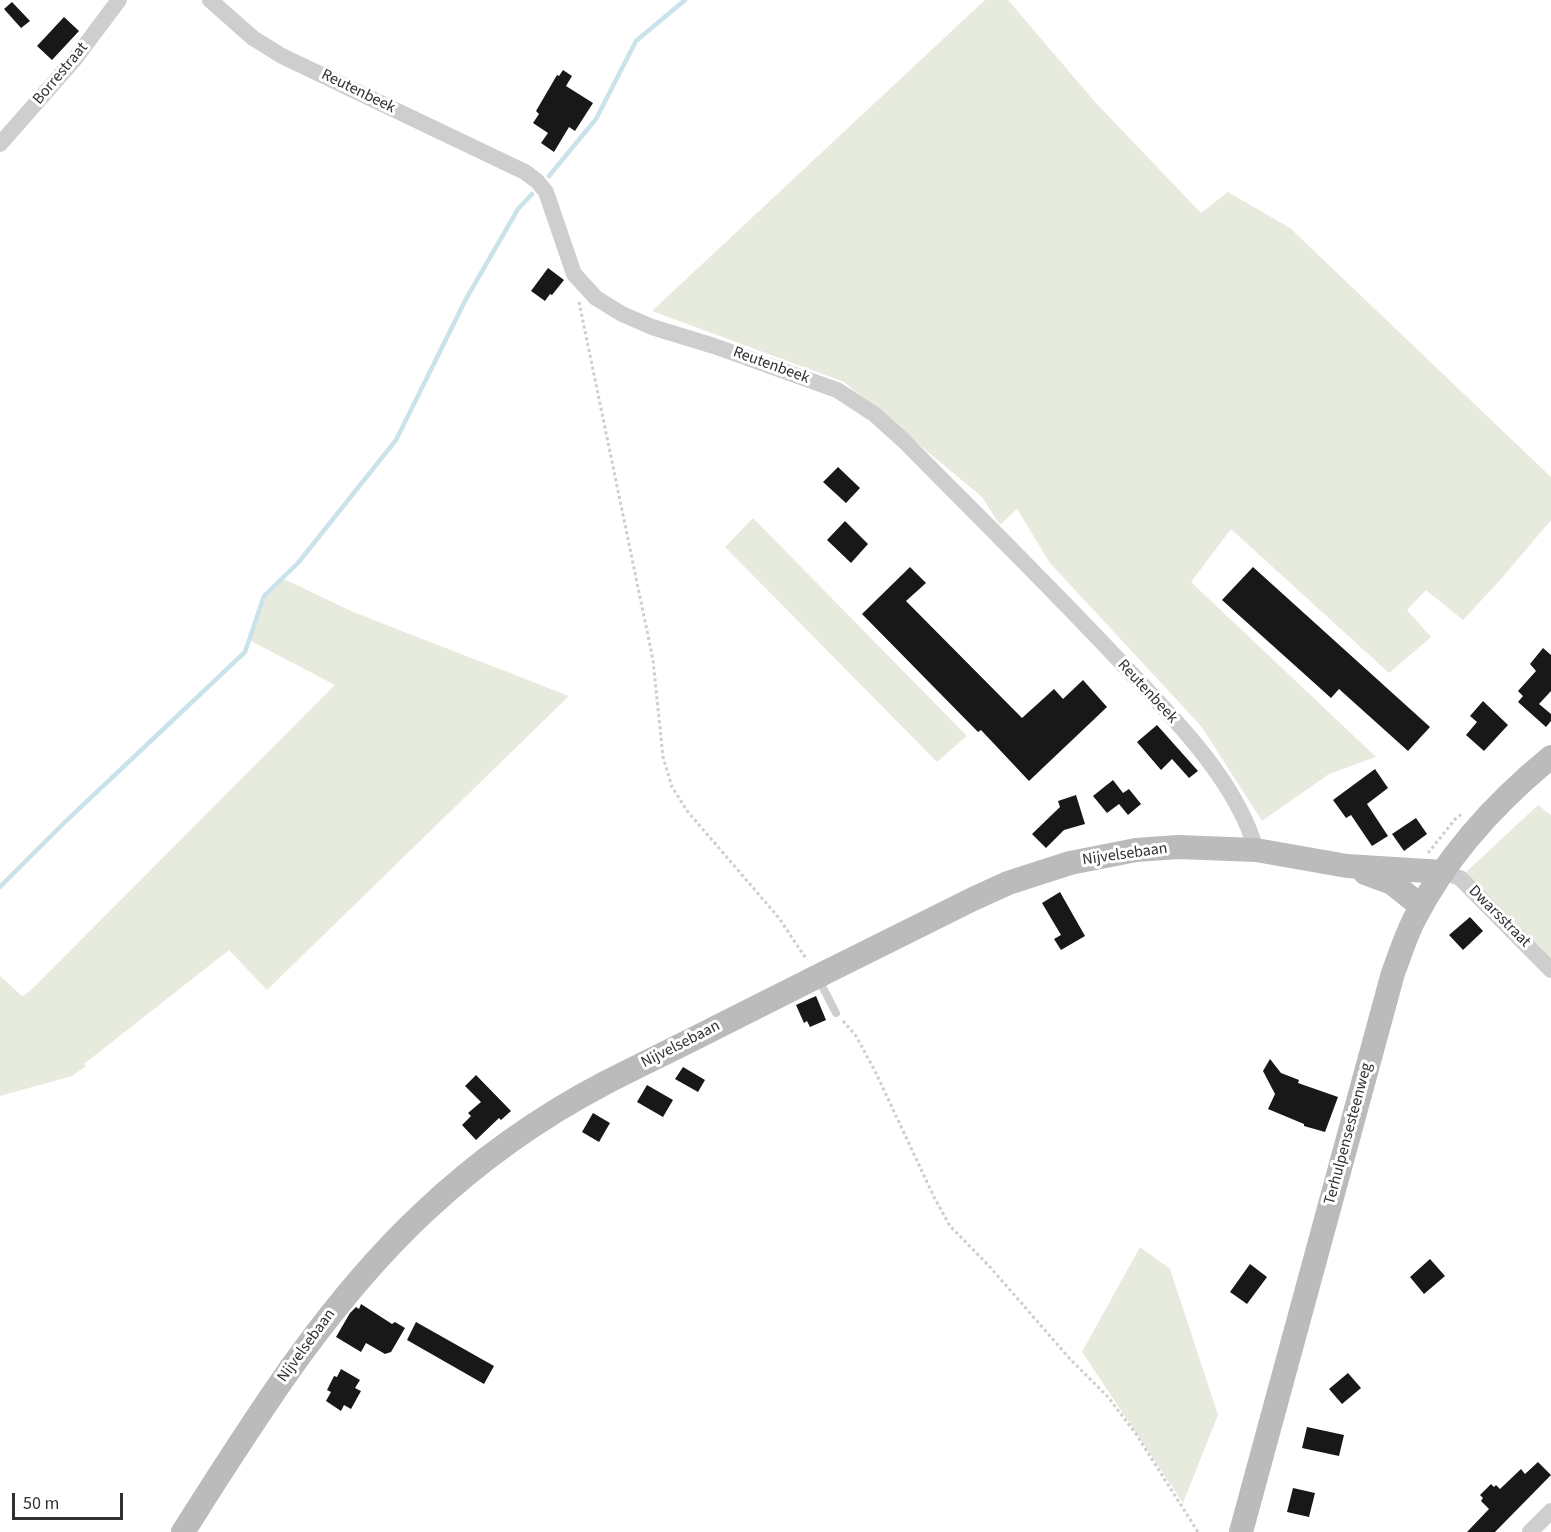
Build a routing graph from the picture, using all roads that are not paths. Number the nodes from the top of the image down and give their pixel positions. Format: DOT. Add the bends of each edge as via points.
graph roads {
  1 [pos="119,0"];
  2 [pos="210,0"];
  3 [pos="0,144"];
  4 [pos="1551,757"];
  5 [pos="1256,850"];
  6 [pos="1347,866"];
  7 [pos="1443,872"];
  8 [pos="1421,906"];
  9 [pos="1551,970"];
  10 [pos="818,976"];
  11 [pos="836,1013"];
  12 [pos="1551,1511"];
  13 [pos="183,1532"];
  14 [pos="1241,1532"];
  15 [pos="1530,1532"];
  1 -- 3 [label="street, Borrestraat" via="74,60"];
  2 -- 5 [label="street, Reutenbeek" via="252,38 282,56 537,181 546,192 574,274 596,297 622,314 837,390 874,414 1069,608 1185,732 1240,809"];
  4 -- 7 [label="main road, Terhulpensesteenweg" via="1472,831"];
  5 -- 6 [label="main road, Nijvelsebaan"];
  5 -- 10 [label="main road, Nijvelsebaan" via="1136,850 1070,863 1008,883"];
  6 -- 7 [label="main road, Nijvelsebaan"];
  6 -- 8 [label="main road, Nijvelsebaan" via="1392,883"];
  7 -- 8 [label="main road, Terhulpensesteenweg"];
  7 -- 9 [label="street, Dwarsstraat" via="1460,878"];
  8 -- 14 [label="main road, Terhulpensesteenweg" via="1392,973"];
  10 -- 11 [label="lane"];
  10 -- 13 [label="main road, Nijvelsebaan" via="571,1102 480,1164 425,1211 376,1260 304,1348"];
  12 -- 15 [label="street"];
}
